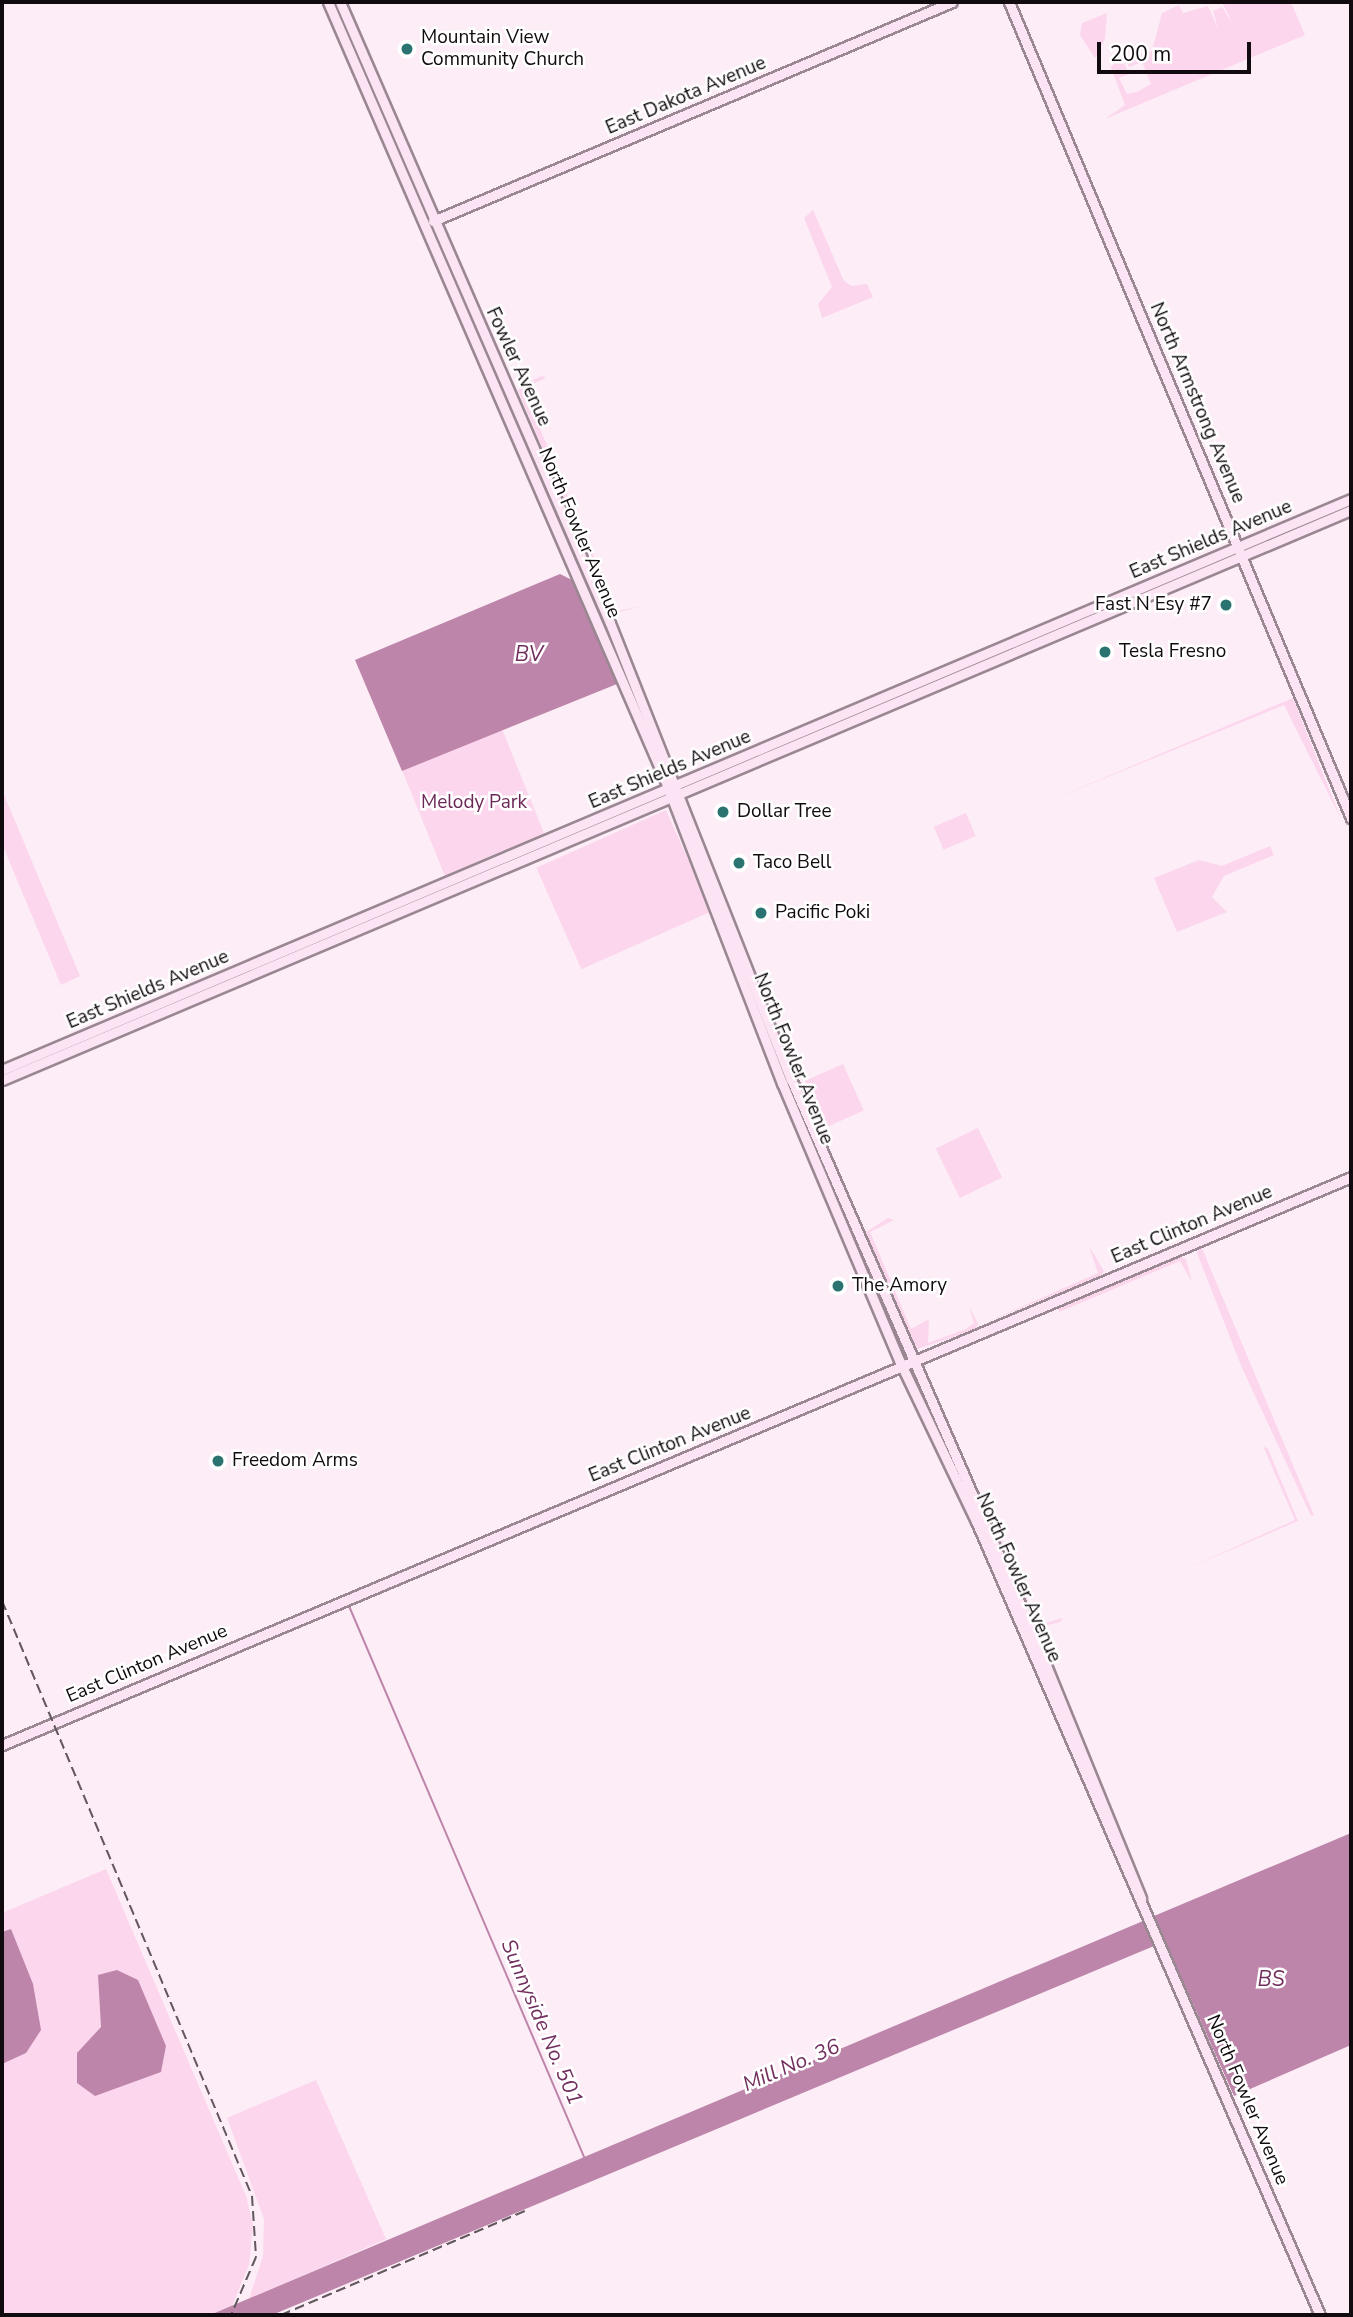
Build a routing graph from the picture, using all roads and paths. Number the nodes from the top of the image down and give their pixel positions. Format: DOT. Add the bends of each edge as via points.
graph roads {
  1 [pos="330,2"];
  2 [pos="340,2"];
  3 [pos="952,2"];
  4 [pos="1009,2"];
  5 [pos="348,19"];
  6 [pos="362,82"];
  7 [pos="394,130"];
  8 [pos="429,223"];
  9 [pos="1351,499"];
  10 [pos="1351,510"];
  11 [pos="1241,552"];
  12 [pos="583,585"];
  13 [pos="612,630"];
  14 [pos="845,720"];
  15 [pos="676,792"];
  16 [pos="1351,818"];
  17 [pos="539,845"];
  18 [pos="481,880"];
  19 [pos="726,937"];
  20 [pos="762,1002"];
  21 [pos="2,1070"];
  22 [pos="2,1080"];
  23 [pos="1351,1177"];
  24 [pos="827,1188"];
  25 [pos="855,1229"];
  26 [pos="908,1365"];
  27 [pos="1068,1736"];
  28 [pos="2,1745"];
  29 [pos="1097,1786"];
  30 [pos="1142,1899"];
  31 [pos="1320,2315"];
  1 -- 5 [label="main road" via="340,17"];
  1 -- 6 [label="main road, Fowler Avenue"];
  2 -- 5 [label="main road, Fowler Avenue"];
  3 -- 8 [label="main road, East Dakota Avenue"];
  4 -- 11 [label="main road, North Armstrong Avenue"];
  5 -- 7 [label="main road, Fowler Avenue"];
  6 -- 7 [label="main road" via="368,83"];
  6 -- 8 [label="main road, Fowler Avenue"];
  7 -- 8 [label="main road, Fowler Avenue"];
  8 -- 12 [label="main road, North Fowler Avenue"];
  8 -- 13 [label="main road, Fowler Avenue"];
  9 -- 11 [label="main road, East Shields Avenue"];
  10 -- 11 [label="main road, East Shields Avenue"];
  11 -- 14 [label="main road, East Shields Avenue"];
  11 -- 14 [label="main road, East Shields Avenue" via="908,688"];
  11 -- 16 [label="main road, North Armstrong Avenue"];
  12 -- 13 [label="main road" via="604,625"];
  12 -- 15 [label="main road, North Fowler Avenue"];
  13 -- 15 [label="main road, Fowler Avenue"];
  14 -- 15 [label="main road, East Shields Avenue"];
  14 -- 15 [label="main road, East Shields Avenue" via="779,754"];
  15 -- 17 [label="main road, East Shields Avenue"];
  15 -- 18 [label="main road, East Shields Avenue"];
  15 -- 19 [label="main road, North Fowler Avenue"];
  15 -- 20 [label="main road, North Fowler Avenue"];
  17 -- 18 [label="main road"];
  17 -- 21 [label="main road, East Shields Avenue"];
  18 -- 22 [label="main road, East Shields Avenue"];
  19 -- 20 [label="main road"];
  19 -- 24 [label="main road, North Fowler Avenue"];
  20 -- 25 [label="main road, North Fowler Avenue"];
  23 -- 26 [label="main road, East Clinton Avenue"];
  24 -- 25 [label="main road"];
  24 -- 26 [label="main road, North Fowler Avenue"];
  25 -- 26 [label="main road, North Fowler Avenue"];
  26 -- 27 [label="main road, North Fowler Avenue"];
  26 -- 28 [label="main road, East Clinton Avenue"];
  26 -- 29 [label="main road, North Fowler Avenue"];
  27 -- 29 [label="main road"];
  27 -- 30 [label="main road, North Fowler Avenue"];
  29 -- 30 [label="main road, North Fowler Avenue"];
  30 -- 31 [label="main road, North Fowler Avenue"];
}
